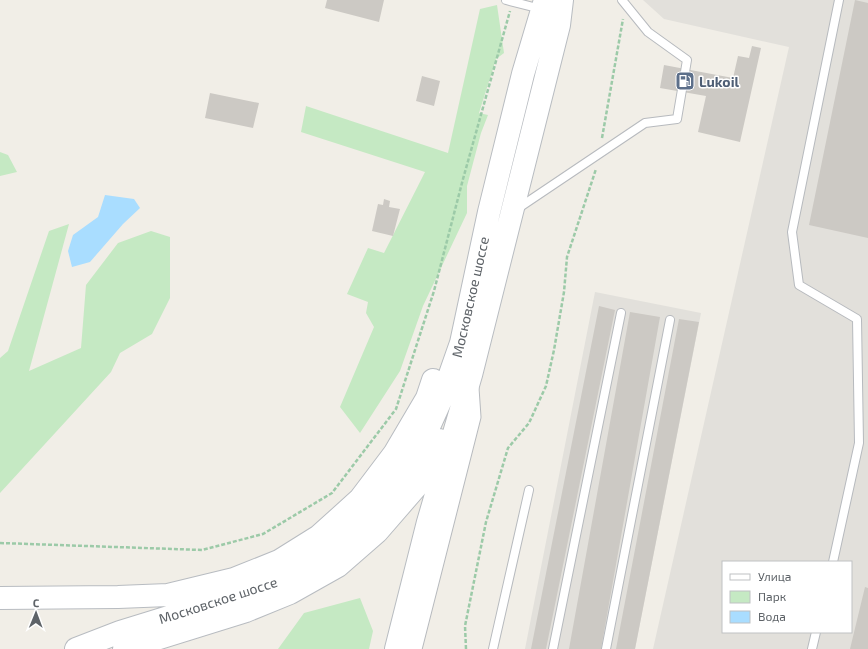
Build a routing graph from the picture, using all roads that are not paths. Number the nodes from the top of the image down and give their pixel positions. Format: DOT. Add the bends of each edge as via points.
graph roads {
  1 [pos="562,0"];
  2 [pos="839,0"];
  3 [pos="509,1"];
  4 [pos="624,2"];
  5 [pos="543,5"];
  6 [pos="513,211"];
  7 [pos="489,212"];
  8 [pos="621,313"];
  9 [pos="670,320"];
  10 [pos="461,342"];
  11 [pos="471,375"];
  12 [pos="529,490"];
  13 [pos="833,561"];
  14 [pos="0,598"];
  15 [pos="816,633"];
  16 [pos="76,649"];
  17 [pos="124,649"];
  18 [pos="396,649"];
  19 [pos="414,649"];
  20 [pos="493,649"];
  21 [pos="553,649"];
  22 [pos="606,649"];
  23 [pos="812,649"];
  1 -- 6 [label="main road, Московское шоссе" via="559,25"];
  2 -- 13 [label="lane" via="792,232 799,285 857,319 859,443"];
  3 -- 5 [label="lane"];
  4 -- 6 [label="lane" via="648,32 687,60 678,119 645,123"];
  5 -- 7 [label="main road, Московское шоссе"];
  6 -- 11 [label="main road, Московское шоссе"];
  7 -- 10 [label="main road, Московское шоссе"];
  7 -- 14 [label="main road" via="427,398 394,454 360,499 319,536 279,561 234,579 168,595"];
  8 -- 21 [label="lane"];
  9 -- 22 [label="lane"];
  10 -- 11 [label="street"];
  10 -- 16 [label="main road, Московское шоссе" via="441,400 418,451 392,486 330,551 286,577 240,595 127,629"];
  11 -- 17 [label="main road" via="416,487 377,532 338,566 290,593 246,611"];
  11 -- 18 [label="main road" via="428,522"];
  11 -- 19 [label="street" via="473,417"];
  12 -- 20 [label="lane"];
  15 -- 23 [label="lane"];
}
